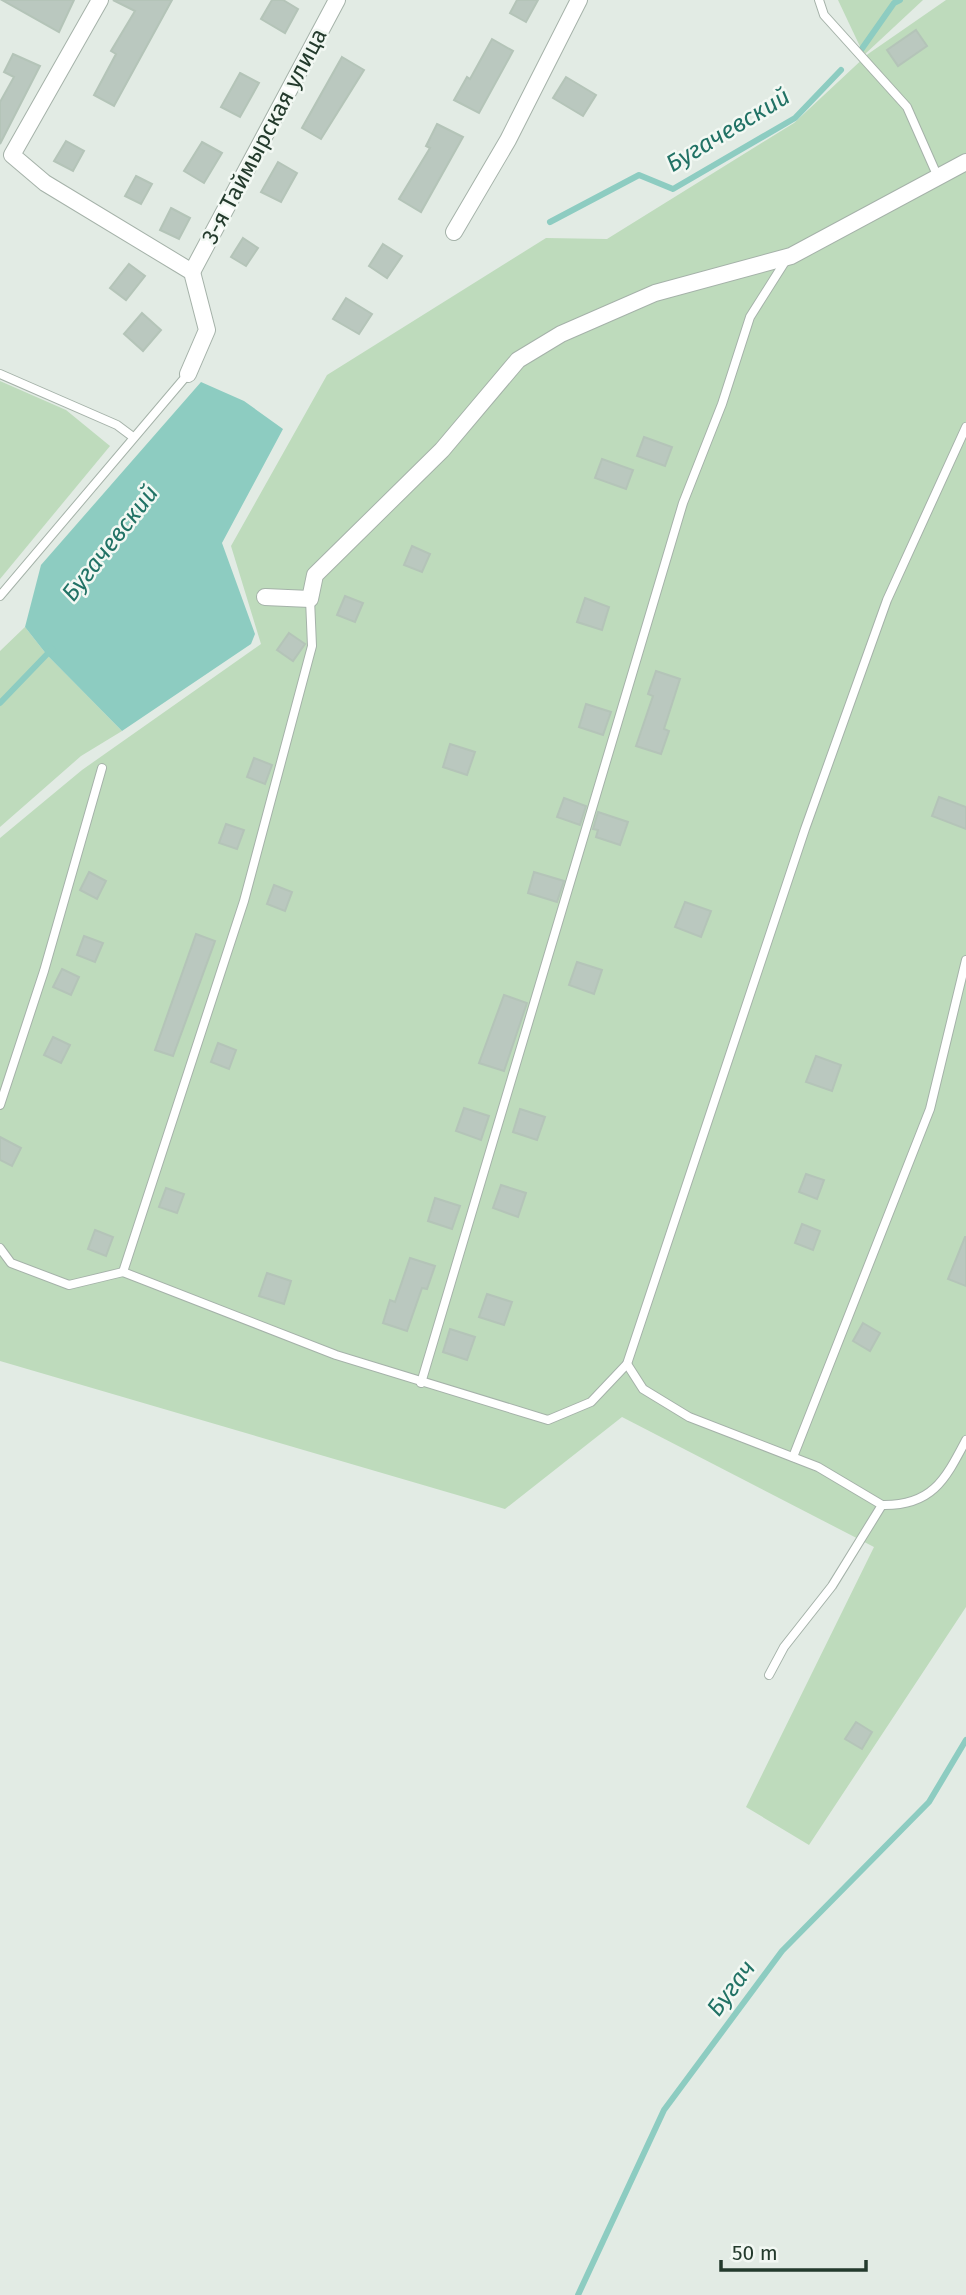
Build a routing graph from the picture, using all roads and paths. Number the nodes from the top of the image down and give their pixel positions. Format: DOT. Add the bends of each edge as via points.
graph roads {
  1 [pos="100,0"];
  2 [pos="337,0"];
  3 [pos="579,0"];
  4 [pos="819,0"];
  5 [pos="6,154"];
  6 [pos="966,162"];
  7 [pos="937,175"];
  8 [pos="454,232"];
  9 [pos="788,257"];
  10 [pos="192,272"];
  11 [pos="0,374"];
  12 [pos="188,374"];
  13 [pos="966,427"];
  14 [pos="133,437"];
  15 [pos="0,582"];
  16 [pos="9,586"];
  17 [pos="0,596"];
  18 [pos="265,597"];
  19 [pos="310,599"];
  20 [pos="102,768"];
  21 [pos="966,960"];
  22 [pos="0,1105"];
  23 [pos="0,1248"];
  24 [pos="123,1272"];
  25 [pos="627,1364"];
  26 [pos="421,1383"];
  27 [pos="966,1440"];
  28 [pos="793,1457"];
  29 [pos="882,1506"];
  30 [pos="769,1675"];
  1 -- 5 [label="street"];
  2 -- 10 [label="street, 3-я Таймырская улица"];
  3 -- 8 [label="street" via="508,140"];
  4 -- 7 [label="lane" via="824,15 906,107"];
  5 -- 10 [label="street" via="45,183"];
  6 -- 7 [label="street"];
  7 -- 9 [label="street"];
  9 -- 19 [label="street" via="655,293 561,334 518,360 442,450 315,575"];
  9 -- 26 [label="lane" via="750,317 683,503"];
  10 -- 12 [label="street" via="207,330"];
  11 -- 14 [label="lane" via="117,425"];
  12 -- 14 [label="lane"];
  13 -- 25 [label="lane" via="887,600 805,829"];
  14 -- 16 [label="lane"];
  15 -- 16 [label="lane"];
  16 -- 17 [label="lane"];
  18 -- 19 [label="street"];
  19 -- 24 [label="lane" via="312,646 244,901"];
  20 -- 22 [label="lane"];
  21 -- 28 [label="lane" via="930,1109"];
  23 -- 24 [label="lane" via="11,1263 69,1285"];
  24 -- 26 [label="lane"];
  25 -- 26 [label="lane" via="591,1402 548,1420"];
  25 -- 28 [label="lane" via="643,1389 690,1417"];
  27 -- 29 [label="lane" via="934,1491 904,1506"];
  28 -- 29 [label="lane"];
  29 -- 30 [label="lane"];
}
